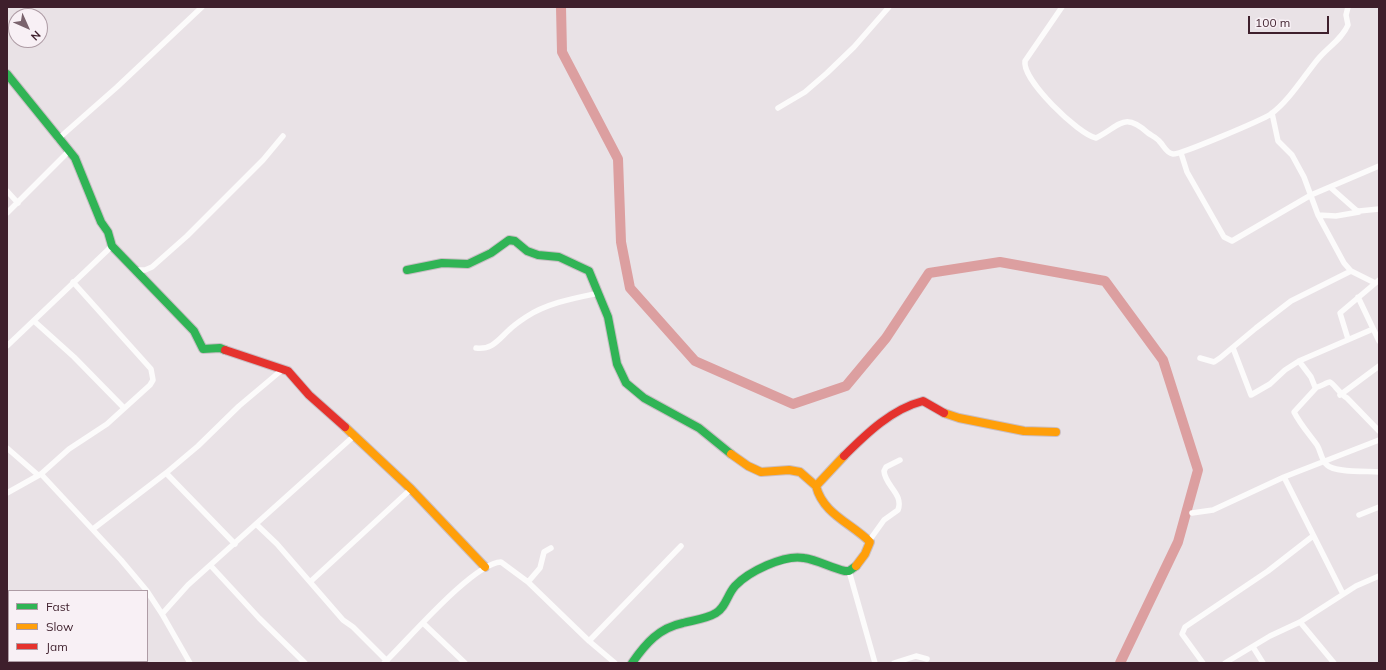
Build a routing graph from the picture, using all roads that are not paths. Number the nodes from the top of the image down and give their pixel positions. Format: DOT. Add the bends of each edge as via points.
graph roads {
  1 [pos="202,7"];
  2 [pos="889,7"];
  3 [pos="1062,7"];
  4 [pos="1348,7"];
  5 [pos="7,74"];
  6 [pos="778,108"];
  7 [pos="1272,113"];
  8 [pos="283,136"];
  9 [pos="58,139"];
  10 [pos="68,152"];
  11 [pos="1181,153"];
  12 [pos="1379,166"];
  13 [pos="1330,187"];
  14 [pos="7,191"];
  15 [pos="1311,195"];
  16 [pos="18,203"];
  17 [pos="1379,209"];
  18 [pos="1359,212"];
  19 [pos="7,213"];
  20 [pos="1318,215"];
  21 [pos="112,246"];
  22 [pos="134,270"];
  23 [pos="407,270"];
  24 [pos="1351,271"];
  25 [pos="1377,281"];
  26 [pos="73,282"];
  27 [pos="599,293"];
  28 [pos="1358,296"];
  29 [pos="34,320"];
  30 [pos="1373,329"];
  31 [pos="1348,339"];
  32 [pos="1379,340"];
  33 [pos="8,343"];
  34 [pos="476,348"];
  35 [pos="1233,348"];
  36 [pos="1200,358"];
  37 [pos="1299,361"];
  38 [pos="1379,366"];
  39 [pos="283,369"];
  40 [pos="1316,388"];
  41 [pos="1340,395"];
  42 [pos="124,408"];
  43 [pos="1379,431"];
  44 [pos="1056,432"];
  45 [pos="355,435"];
  46 [pos="1379,440"];
  47 [pos="7,448"];
  48 [pos="900,460"];
  49 [pos="1323,460"];
  50 [pos="1379,472"];
  51 [pos="166,473"];
  52 [pos="39,474"];
  53 [pos="1284,477"];
  54 [pos="816,486"];
  55 [pos="411,489"];
  56 [pos="7,493"];
  57 [pos="1379,507"];
  58 [pos="1192,513"];
  59 [pos="1359,515"];
  60 [pos="256,524"];
  61 [pos="92,529"];
  62 [pos="1313,536"];
  63 [pos="869,541"];
  64 [pos="235,544"];
  65 [pos="681,546"];
  66 [pos="551,548"];
  67 [pos="211,566"];
  68 [pos="485,567"];
  69 [pos="849,571"];
  70 [pos="1378,577"];
  71 [pos="310,582"];
  72 [pos="528,582"];
  73 [pos="1379,584"];
  74 [pos="146,590"];
  75 [pos="148,593"];
  76 [pos="1343,594"];
  77 [pos="162,614"];
  78 [pos="1300,622"];
  79 [pos="423,624"];
  80 [pos="589,641"];
  81 [pos="1253,647"];
  82 [pos="927,659"];
  83 [pos="386,662"];
  84 [pos="190,663"];
  85 [pos="305,663"];
  86 [pos="465,663"];
  87 [pos="615,663"];
  88 [pos="632,663"];
  89 [pos="875,663"];
  90 [pos="894,663"];
  91 [pos="1203,663"];
  92 [pos="1225,663"];
  93 [pos="1262,663"];
  94 [pos="1334,663"];
  1 -- 9 [label="street"];
  2 -- 6 [label="street" via="854,48 827,73 805,92"];
  3 -- 11 [label="street" via="1025,61 1026,69 1037,87 1072,123 1092,137 1096,138 1126,121 1133,121 1159,141 1168,152"];
  4 -- 7 [label="street" via="1348,25 1343,34"];
  5 -- 9 [label="street"];
  7 -- 11 [label="street"];
  7 -- 15 [label="street" via="1278,141 1292,155"];
  8 -- 22 [label="street" via="263,160 187,236 148,269"];
  9 -- 10 [label="street"];
  10 -- 16 [label="street"];
  10 -- 21 [label="street" via="74,158"];
  11 -- 15 [label="street" via="1190,177 1228,240 1235,241"];
  12 -- 13 [label="street"];
  13 -- 15 [label="street"];
  13 -- 18 [label="street"];
  14 -- 16 [label="street"];
  15 -- 20 [label="street"];
  16 -- 19 [label="street"];
  17 -- 18 [label="street"];
  18 -- 20 [label="street" via="1336,216"];
  20 -- 24 [label="street" via="1336,250"];
  21 -- 22 [label="street"];
  21 -- 26 [label="street"];
  22 -- 39 [label="street" via="194,332 204,350 220,348"];
  23 -- 27 [label="street" via="436,264 468,264 512,240 527,252 538,256 559,257 589,271"];
  24 -- 25 [label="street"];
  24 -- 35 [label="street" via="1291,301"];
  25 -- 28 [label="street"];
  26 -- 29 [label="street"];
  26 -- 42 [label="street" via="151,369 153,380"];
  27 -- 34 [label="street" via="572,298 528,316 491,346"];
  27 -- 54 [label="street" via="611,328 620,374 627,384 654,404 698,428 756,470 768,473 788,470 799,472"];
  28 -- 30 [label="street"];
  28 -- 31 [label="street" via="1340,314"];
  29 -- 33 [label="street"];
  29 -- 42 [label="street"];
  30 -- 31 [label="street"];
  30 -- 32 [label="street"];
  31 -- 37 [label="street"];
  35 -- 36 [label="street" via="1214,362"];
  35 -- 37 [label="street" via="1251,395 1270,384"];
  37 -- 40 [label="street"];
  38 -- 41 [label="street"];
  39 -- 45 [label="street" via="294,376 309,395"];
  39 -- 51 [label="street"];
  40 -- 41 [label="street" via="1331,382"];
  40 -- 49 [label="street" via="1294,412 1319,448"];
  41 -- 43 [label="street"];
  42 -- 52 [label="street" via="107,424 69,449"];
  44 -- 54 [label="street" via="1024,431 959,418 935,410 925,401 920,401 895,413 871,432"];
  45 -- 55 [label="street"];
  45 -- 60 [label="street"];
  46 -- 49 [label="street"];
  47 -- 52 [label="street"];
  48 -- 63 [label="street" via="886,467 884,471 885,480 897,495 898,510 884,520"];
  49 -- 50 [label="street" via="1330,467"];
  49 -- 53 [label="street"];
  51 -- 61 [label="street"];
  51 -- 64 [label="street"];
  52 -- 56 [label="street"];
  52 -- 61 [label="street"];
  53 -- 58 [label="street" via="1213,510"];
  53 -- 62 [label="street"];
  54 -- 63 [label="street" via="825,506"];
  55 -- 68 [label="street"];
  55 -- 71 [label="street"];
  57 -- 59 [label="street"];
  60 -- 64 [label="street"];
  60 -- 71 [label="street"];
  61 -- 74 [label="street"];
  62 -- 76 [label="street"];
  62 -- 91 [label="street" via="1268,571 1185,627 1182,634"];
  63 -- 69 [label="street" via="870,545"];
  64 -- 67 [label="street"];
  65 -- 80 [label="street"];
  66 -- 72 [label="street" via="544,552 540,568"];
  67 -- 77 [label="street" via="188,585"];
  67 -- 85 [label="street"];
  68 -- 72 [label="street" via="493,562 501,562"];
  68 -- 79 [label="street" via="447,598"];
  69 -- 88 [label="street" via="798,557 786,558 768,565 733,588 726,603 711,616 677,624 653,635"];
  69 -- 89 [label="street"];
  70 -- 73 [label="street"];
  70 -- 76 [label="street"];
  71 -- 83 [label="street" via="343,620"];
  72 -- 80 [label="street"];
  75 -- 77 [label="street"];
  76 -- 78 [label="street"];
  77 -- 84 [label="street"];
  78 -- 81 [label="street"];
  78 -- 94 [label="street"];
  79 -- 83 [label="street"];
  79 -- 86 [label="street"];
  80 -- 87 [label="street"];
  81 -- 92 [label="street"];
  81 -- 93 [label="street"];
  82 -- 90 [label="street" via="916,656"];
}
